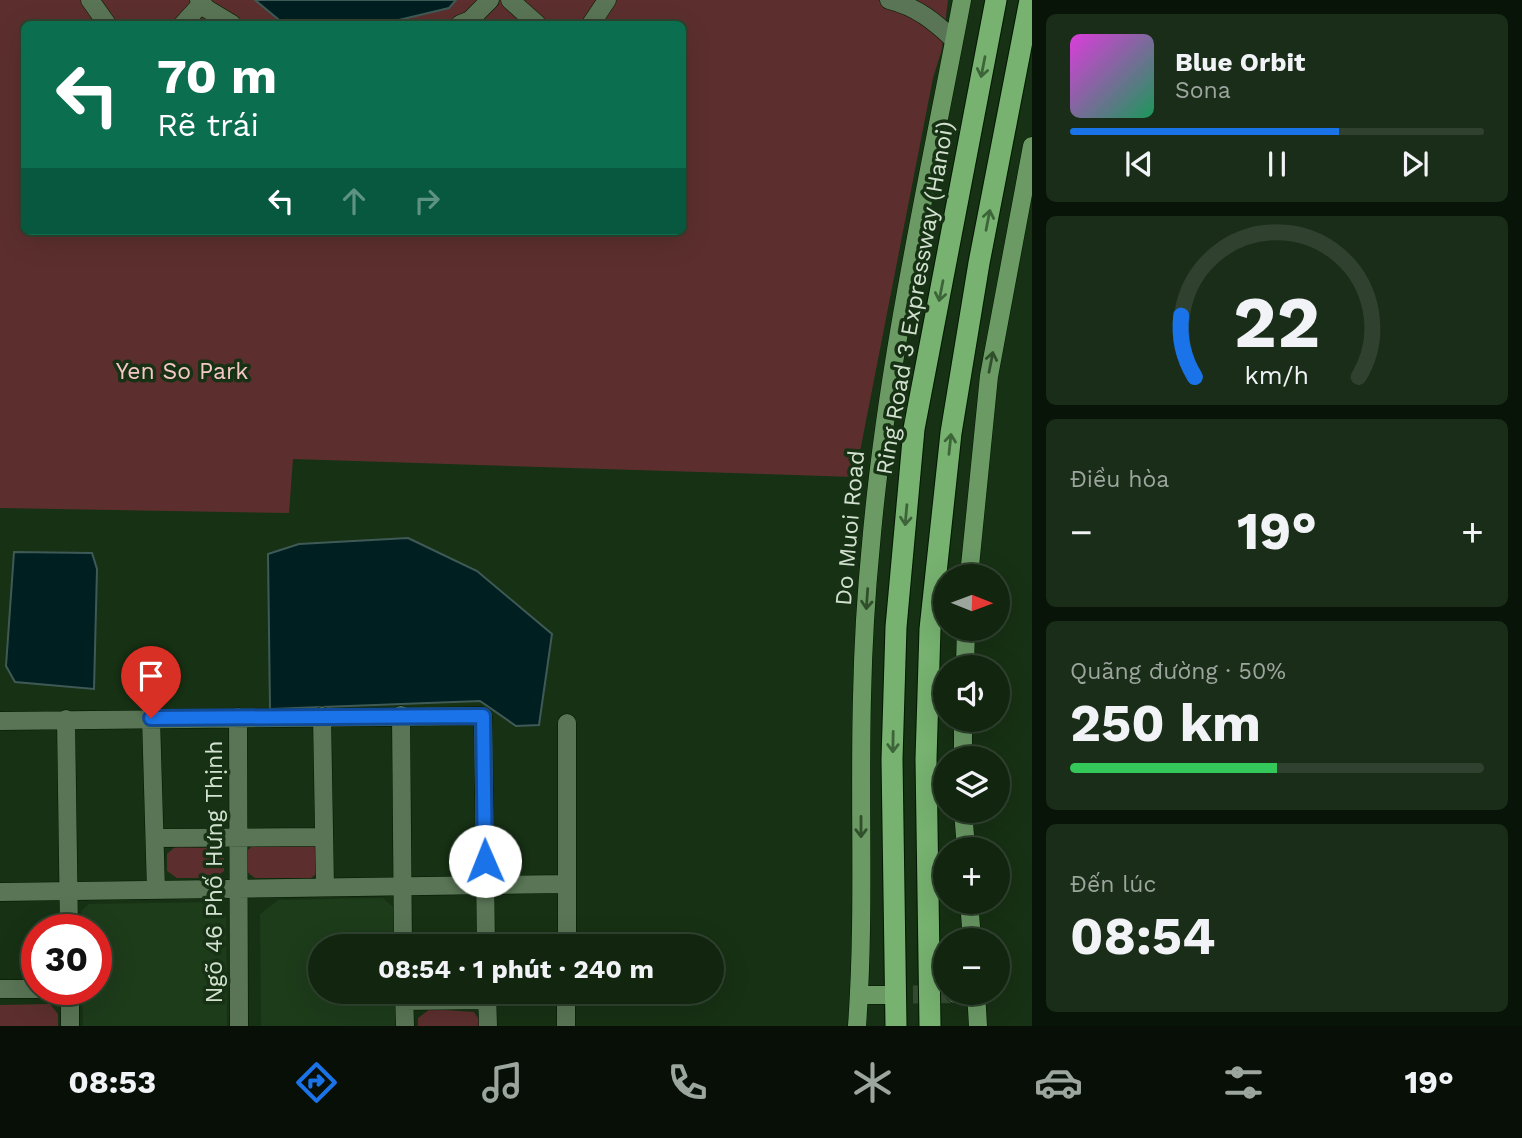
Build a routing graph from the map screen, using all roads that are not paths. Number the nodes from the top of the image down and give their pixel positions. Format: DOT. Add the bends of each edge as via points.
graph roads {
  1 [pos="90,0"];
  2 [pos="490,0"];
  3 [pos="500,0"];
  4 [pos="510,0"];
  5 [pos="607,0"];
  6 [pos="890,0"];
  7 [pos="962,0"];
  8 [pos="996,0"];
  9 [pos="1030,0"];
  10 [pos="203,10"];
  11 [pos="105,21"];
  12 [pos="187,21"];
  13 [pos="226,21"];
  14 [pos="468,21"];
  15 [pos="523,21"];
  16 [pos="534,21"];
  17 [pos="593,21"];
  18 [pos="954,40"];
  19 [pos="1032,146"];
  20 [pos="970,564"];
  21 [pos="401,715"];
  22 [pos="322,716"];
  23 [pos="238,717"];
  24 [pos="151,718"];
  25 [pos="66,719"];
  26 [pos="0,721"];
  27 [pos="568,723"];
  28 [pos="324,837"];
  29 [pos="155,838"];
  30 [pos="239,838"];
  31 [pos="567,884"];
  32 [pos="485,885"];
  33 [pos="403,886"];
  34 [pos="325,887"];
  35 [pos="239,888"];
  36 [pos="156,890"];
  37 [pos="69,891"];
  38 [pos="0,892"];
  39 [pos="69,914"];
  40 [pos="404,934"];
  41 [pos="486,934"];
  42 [pos="567,934"];
  43 [pos="0,989"];
  44 [pos="21,989"];
  45 [pos="859,995"];
  46 [pos="886,995"];
  47 [pos="404,1004"];
  48 [pos="487,1004"];
  49 [pos="566,1004"];
  50 [pos="70,1005"];
  51 [pos="977,1005"];
  52 [pos="71,1026"];
  53 [pos="239,1026"];
  54 [pos="405,1026"];
  55 [pos="488,1026"];
  56 [pos="566,1026"];
  57 [pos="857,1026"];
  58 [pos="896,1026"];
  59 [pos="930,1026"];
  60 [pos="978,1026"];
  1 -- 11 [label="street"];
  2 -- 14 [label="street"];
  3 -- 15 [label="street"];
  4 -- 16 [label="street"];
  5 -- 17 [label="street"];
  6 -- 18 [label="street" via="930,17"];
  7 -- 18 [label="main road, Do Muoi Road"];
  8 -- 58 [label="highway, Ring Road 3 Expressway (Hanoi), one-way" via="914,429 896,627 892,759"];
  59 -- 9 [label="highway, one-way" via="926,759 930,629 951,433"];
  10 -- 12 [label="street"];
  10 -- 13 [label="street"];
  18 -- 45 [label="main road, Do Muoi Road, one-way" via="907,285 872,533 862,695"];
  20 -- 19 [label="main road, one-way" via="989,376"];
  21 -- 22 [label="street"];
  21 -- 32 [label="street" via="483,716"];
  21 -- 33 [label="street"];
  22 -- 23 [label="street"];
  22 -- 28 [label="street"];
  23 -- 24 [label="street"];
  23 -- 30 [label="street, Ngõ 46 Phố Hưng Thịnh"];
  24 -- 25 [label="street"];
  24 -- 29 [label="street"];
  25 -- 26 [label="street"];
  25 -- 37 [label="street"];
  27 -- 31 [label="street"];
  28 -- 30 [label="street"];
  28 -- 34 [label="street"];
  29 -- 30 [label="street"];
  29 -- 36 [label="street"];
  30 -- 35 [label="street, Ngõ 46 Phố Hưng Thịnh"];
  31 -- 32 [label="street"];
  31 -- 42 [label="street"];
  32 -- 33 [label="street"];
  32 -- 41 [label="street"];
  33 -- 34 [label="street"];
  33 -- 40 [label="street"];
  34 -- 35 [label="street"];
  35 -- 36 [label="street"];
  35 -- 53 [label="street, Ngõ 46 Phố Hưng Thịnh"];
  36 -- 37 [label="street"];
  37 -- 38 [label="street"];
  37 -- 39 [label="street"];
  43 -- 44 [label="street"];
  45 -- 46 [label="main road"];
  45 -- 57 [label="main road, Do Muoi Road"];
  47 -- 54 [label="street"];
  48 -- 55 [label="street"];
  49 -- 56 [label="street"];
  50 -- 52 [label="street"];
  51 -- 60 [label="main road"];
}
